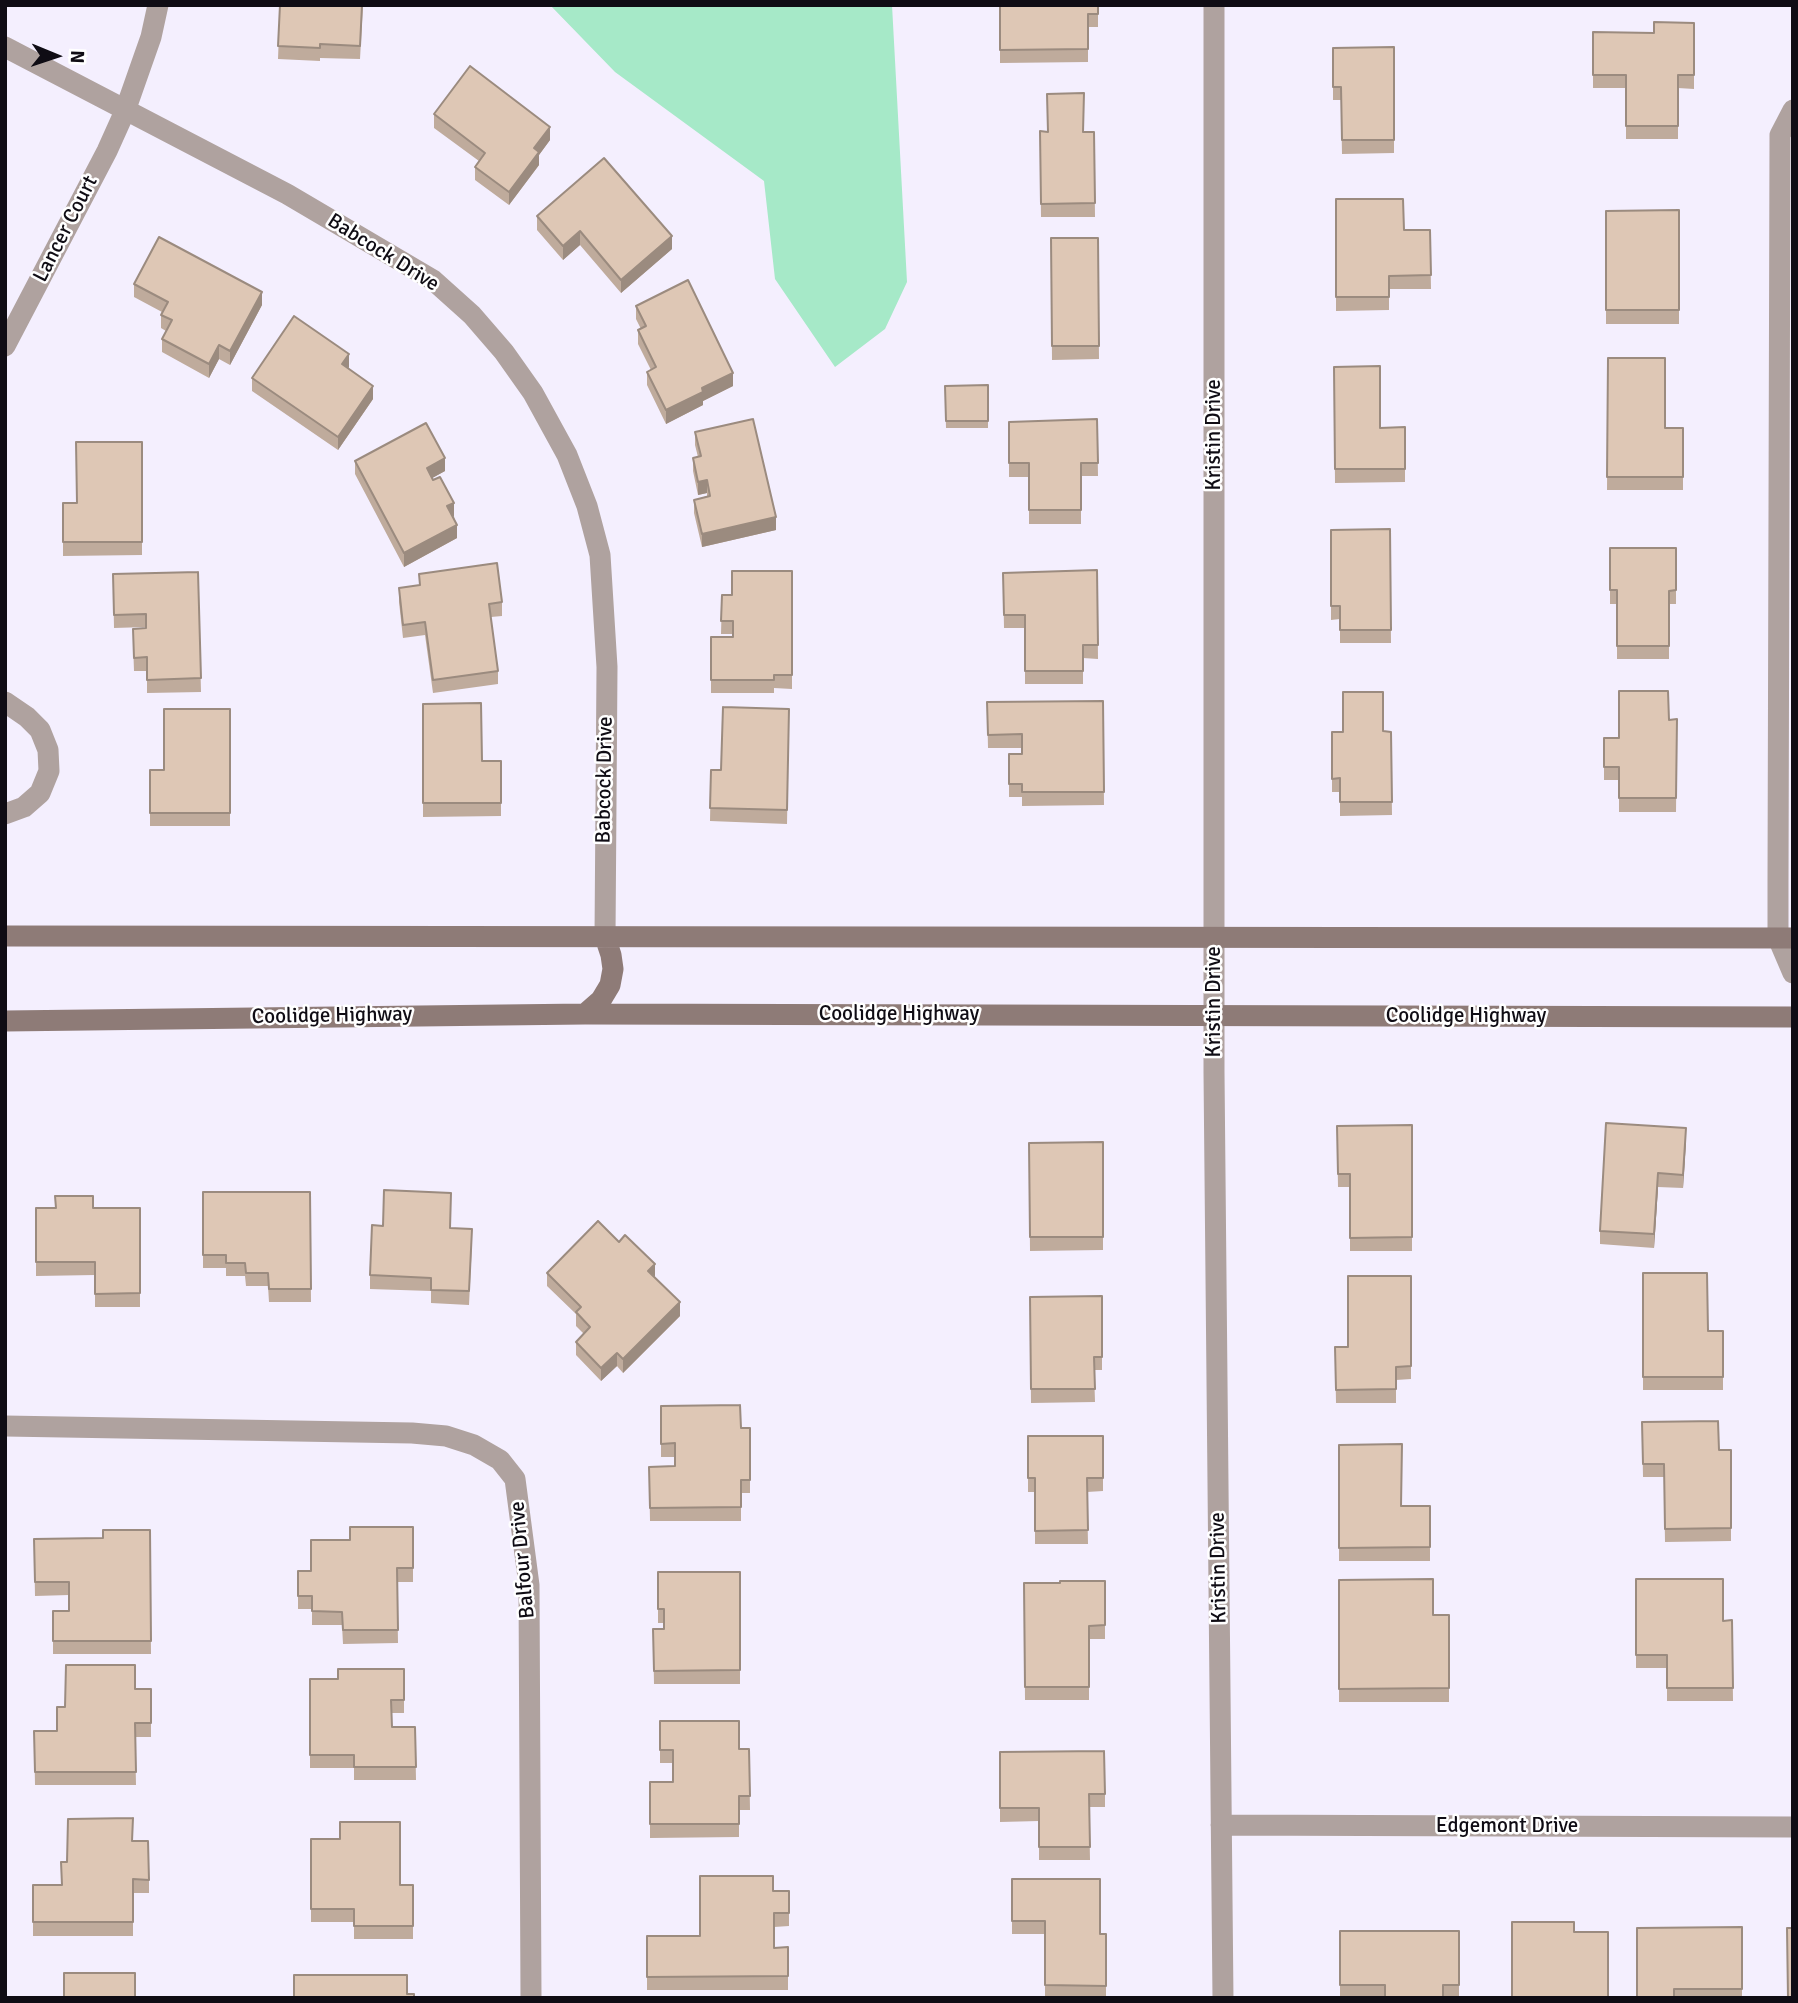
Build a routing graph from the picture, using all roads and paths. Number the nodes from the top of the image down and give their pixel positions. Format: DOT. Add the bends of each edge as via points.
graph roads {
  1 [pos="158,5"];
  2 [pos="1214,5"];
  3 [pos="5,47"];
  4 [pos="1793,110"];
  5 [pos="125,111"];
  6 [pos="5,346"];
  7 [pos="5,702"];
  8 [pos="5,814"];
  9 [pos="5,936"];
  10 [pos="604,937"];
  11 [pos="1215,938"];
  12 [pos="1786,938"];
  13 [pos="1793,973"];
  14 [pos="584,1014"];
  15 [pos="1216,1015"];
  16 [pos="1793,1017"];
  17 [pos="5,1021"];
  18 [pos="5,1426"];
  19 [pos="1221,1825"];
  20 [pos="1793,1827"];
  21 [pos="531,1998"];
  22 [pos="1223,1998"];
  1 -- 5 [label="street, Lancer Court"];
  2 -- 11 [label="street, Kristin Drive"];
  3 -- 5 [label="street, Babcock Drive"];
  4 -- 12 [label="street" via="1780,135"];
  5 -- 6 [label="street, Lancer Court"];
  5 -- 10 [label="street, Babcock Drive" via="287,194 433,280 504,352 533,393 567,454 600,555 607,667"];
  7 -- 8 [label="street" via="40,730 48,750 49,771 40,793 24,807"];
  9 -- 10 [label="main road"];
  10 -- 11 [label="main road"];
  10 -- 14 [label="main road" via="613,969 610,985"];
  11 -- 12 [label="main road"];
  11 -- 15 [label="street, Kristin Drive"];
  12 -- 13 [label="street"];
  14 -- 15 [label="main road, Coolidge Highway"];
  14 -- 17 [label="main road, Coolidge Highway"];
  15 -- 16 [label="main road, Coolidge Highway"];
  15 -- 19 [label="street, Kristin Drive"];
  18 -- 21 [label="street, Balfour Drive" via="412,1433 474,1444 500,1460 515,1479 529,1585"];
  19 -- 20 [label="street, Edgemont Drive"];
  19 -- 22 [label="street, Kristin Drive"];
}
